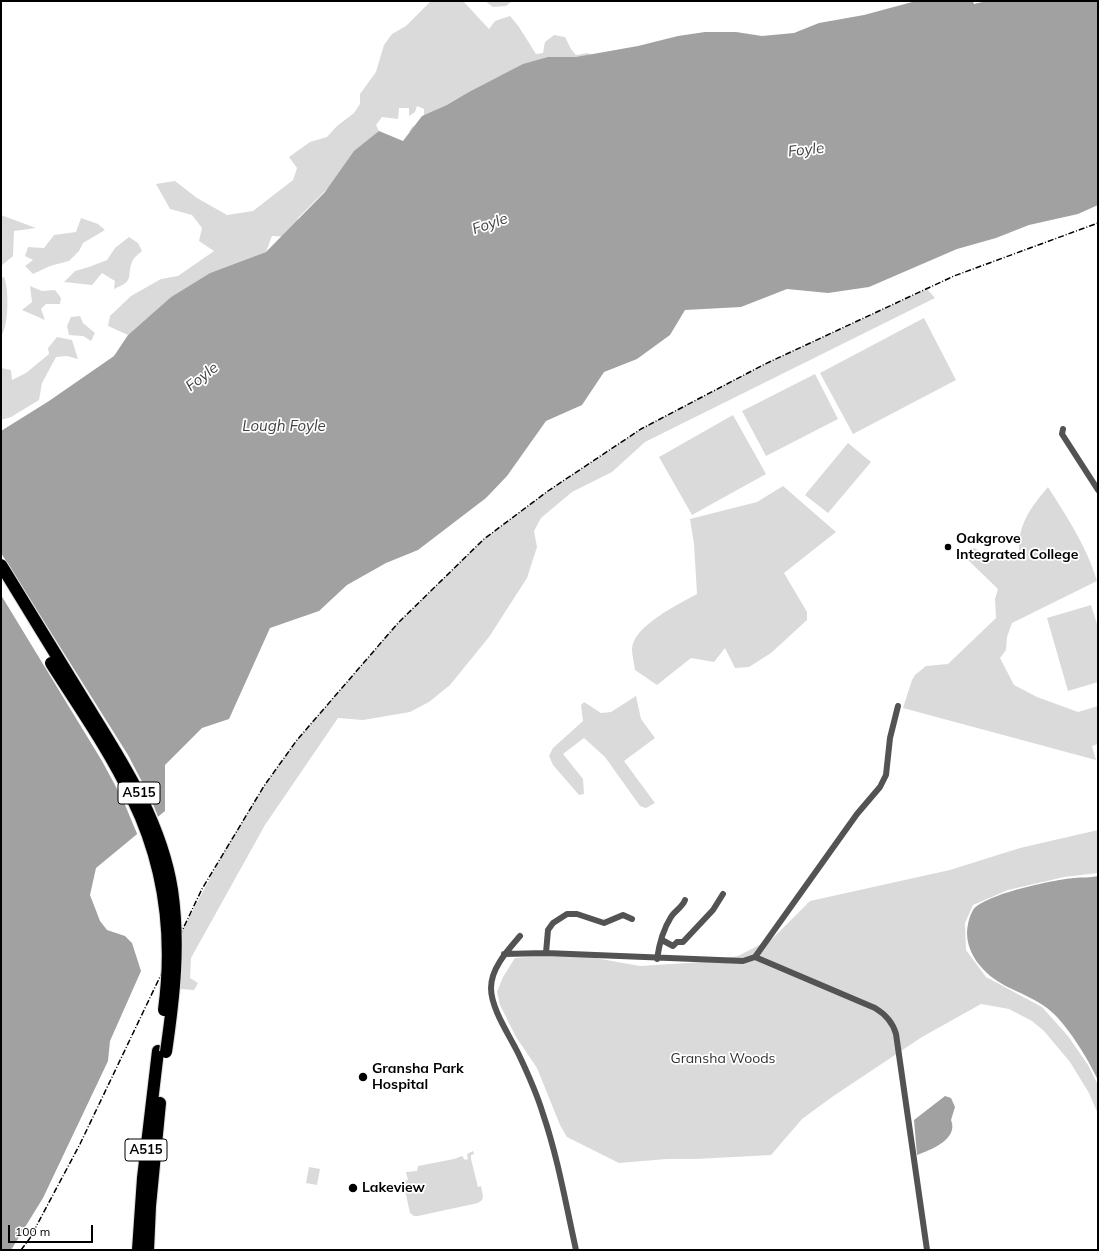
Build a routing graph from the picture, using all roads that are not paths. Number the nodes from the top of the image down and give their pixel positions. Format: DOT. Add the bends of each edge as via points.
graph roads {
  1 [pos="1060,432"];
  2 [pos="1097,485"];
  3 [pos="1,565"];
  4 [pos="1,581"];
  5 [pos="898,706"];
  6 [pos="723,894"];
  7 [pos="685,900"];
  8 [pos="632,919"];
  9 [pos="520,936"];
  10 [pos="662,940"];
  11 [pos="546,953"];
  12 [pos="504,954"];
  13 [pos="755,957"];
  14 [pos="657,958"];
  15 [pos="162,1051"];
  16 [pos="138,1250"];
  17 [pos="148,1250"];
  18 [pos="576,1250"];
  19 [pos="927,1250"];
  1 -- 2 [label="street"];
  3 -- 15 [label="highway, A515, bridge" via="121,760 144,802 155,829 172,888 176,926 176,985"];
  4 -- 15 [label="highway, A515, bridge" via="128,790 153,850 163,890 169,946"];
  5 -- 13 [label="street" via="890,738 886,775 880,787 857,814"];
  6 -- 10 [label="street" via="713,910 683,942 677,942 673,946"];
  7 -- 10 [label="street" via="671,917"];
  8 -- 11 [label="street" via="623,915 604,923 577,914 567,914 553,922 548,930"];
  9 -- 12 [label="street"];
  10 -- 14 [label="street"];
  11 -- 12 [label="street"];
  11 -- 14 [label="street"];
  12 -- 18 [label="street" via="491,988 499,1019 532,1082 551,1138"];
  13 -- 14 [label="street" via="743,962"];
  13 -- 19 [label="street" via="875,1008 892,1024 896,1034"];
  15 -- 16 [label="highway, A515" via="143,1178"];
  15 -- 17 [label="highway, A515"];
}
